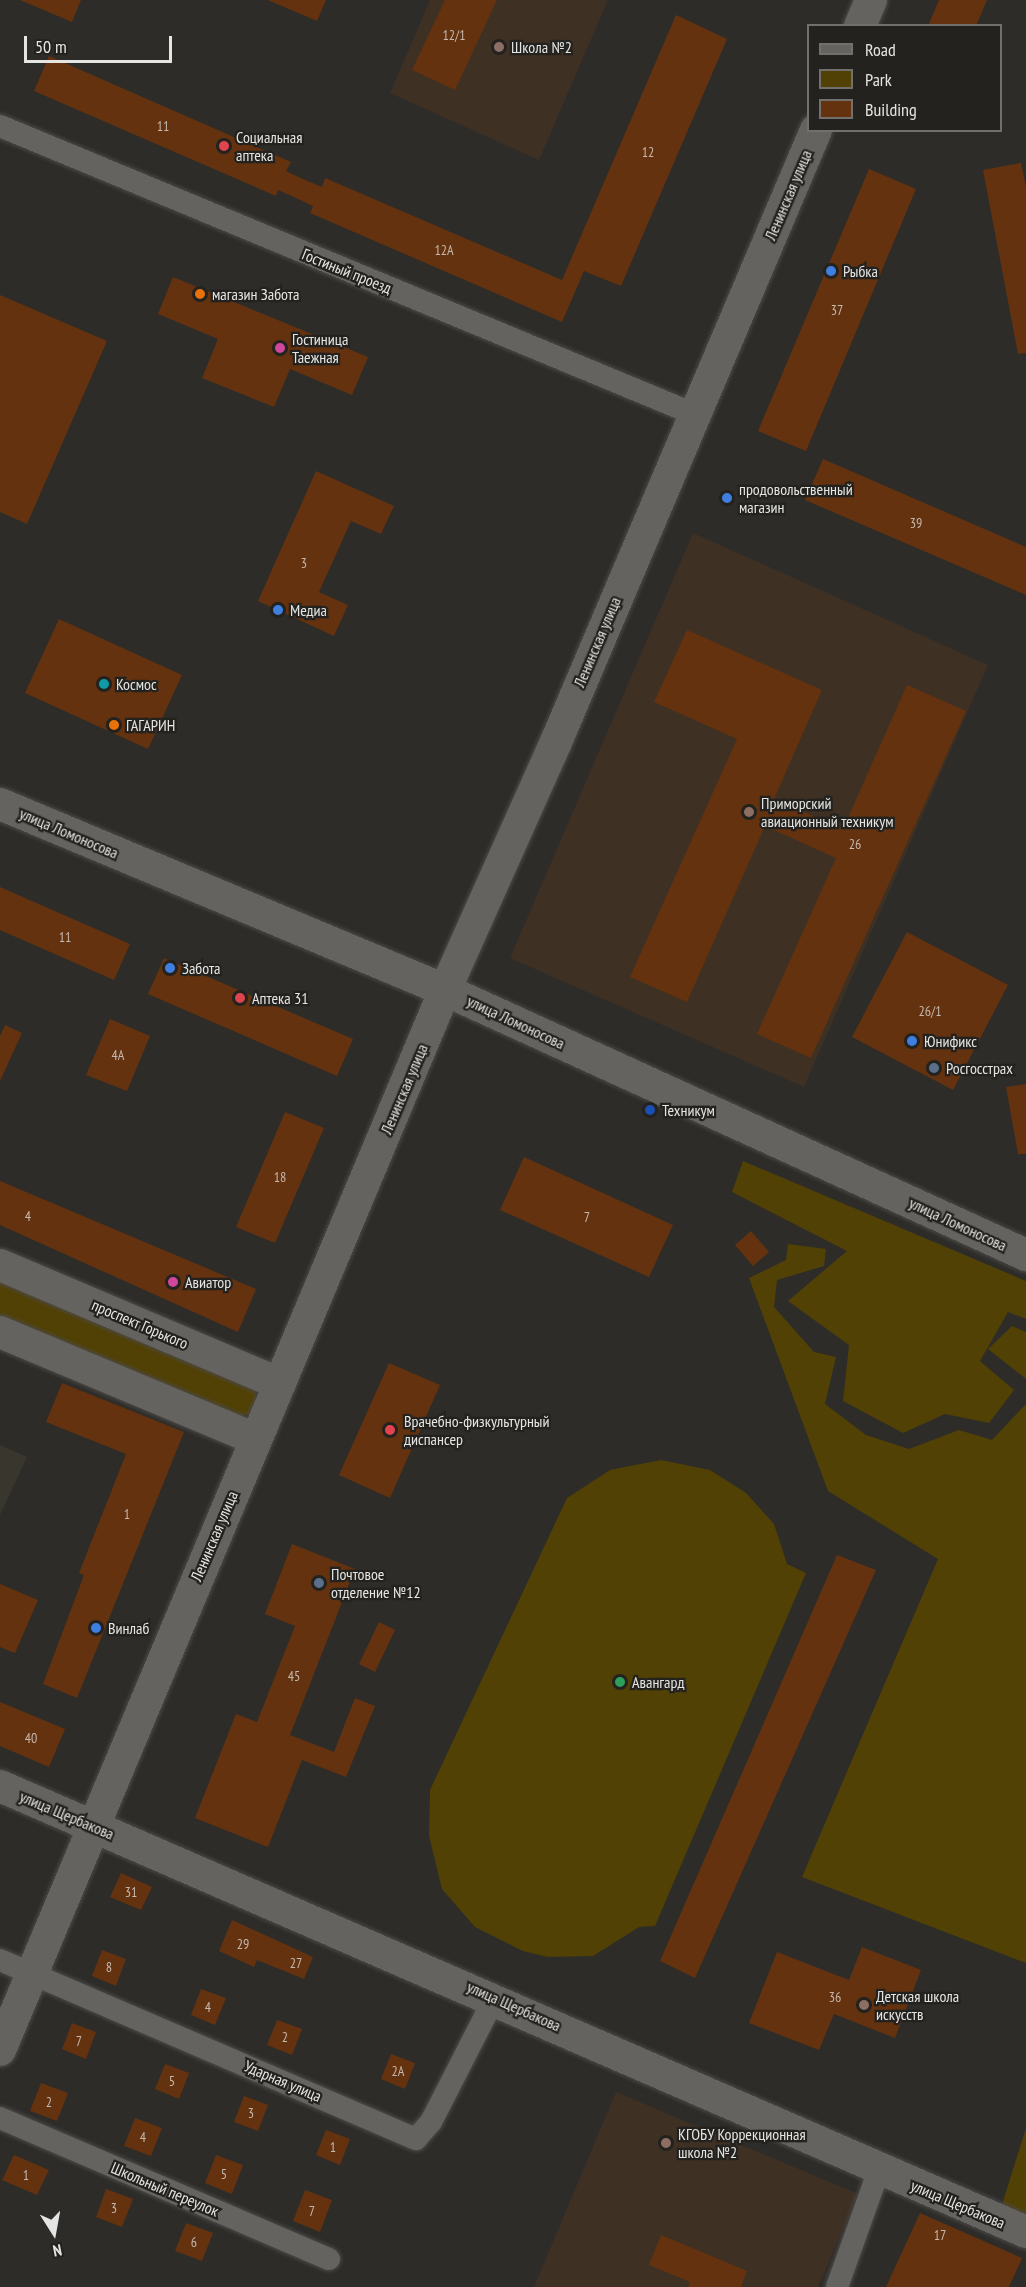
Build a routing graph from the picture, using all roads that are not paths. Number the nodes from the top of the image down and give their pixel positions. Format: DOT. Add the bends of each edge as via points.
graph roads {
  1 [pos="871,0"];
  2 [pos="861,24"];
  3 [pos="0,126"];
  4 [pos="815,132"];
  5 [pos="694,414"];
  6 [pos="0,804"];
  7 [pos="445,990"];
  8 [pos="1026,1255"];
  9 [pos="0,1265"];
  10 [pos="0,1332"];
  11 [pos="280,1384"];
  12 [pos="256,1439"];
  13 [pos="0,1786"];
  14 [pos="91,1826"];
  15 [pos="0,1960"];
  16 [pos="29,1972"];
  17 [pos="495,1997"];
  18 [pos="0,2050"];
  19 [pos="0,2118"];
  20 [pos="879,2170"];
  21 [pos="1026,2232"];
  22 [pos="329,2259"];
  23 [pos="837,2287"];
  1 -- 2 [label="main road"];
  3 -- 5 [label="street, Гостиный проезд"];
  4 -- 5 [label="main road, Ленинская улица"];
  5 -- 7 [label="main road, Ленинская улица" via="556,742"];
  6 -- 7 [label="main road, улица Ломоносова"];
  7 -- 8 [label="main road, улица Ломоносова"];
  7 -- 11 [label="main road, Ленинская улица"];
  9 -- 11 [label="main road, проспект Горького"];
  10 -- 12 [label="main road"];
  11 -- 12 [label="main road, Ленинская улица"];
  12 -- 14 [label="main road, Ленинская улица"];
  13 -- 14 [label="main road, улица Щербакова"];
  14 -- 16 [label="main road, Ленинская улица"];
  14 -- 17 [label="main road, улица Щербакова"];
  15 -- 16 [label="street, Ударная улица"];
  16 -- 17 [label="street, Ударная улица" via="416,2139 431,2122"];
  16 -- 18 [label="main road, Ленинская улица"];
  17 -- 20 [label="main road, улица Щербакова"];
  19 -- 22 [label="street, Школьный переулок"];
  20 -- 21 [label="main road, улица Щербакова"];
  20 -- 23 [label="street"];
}
